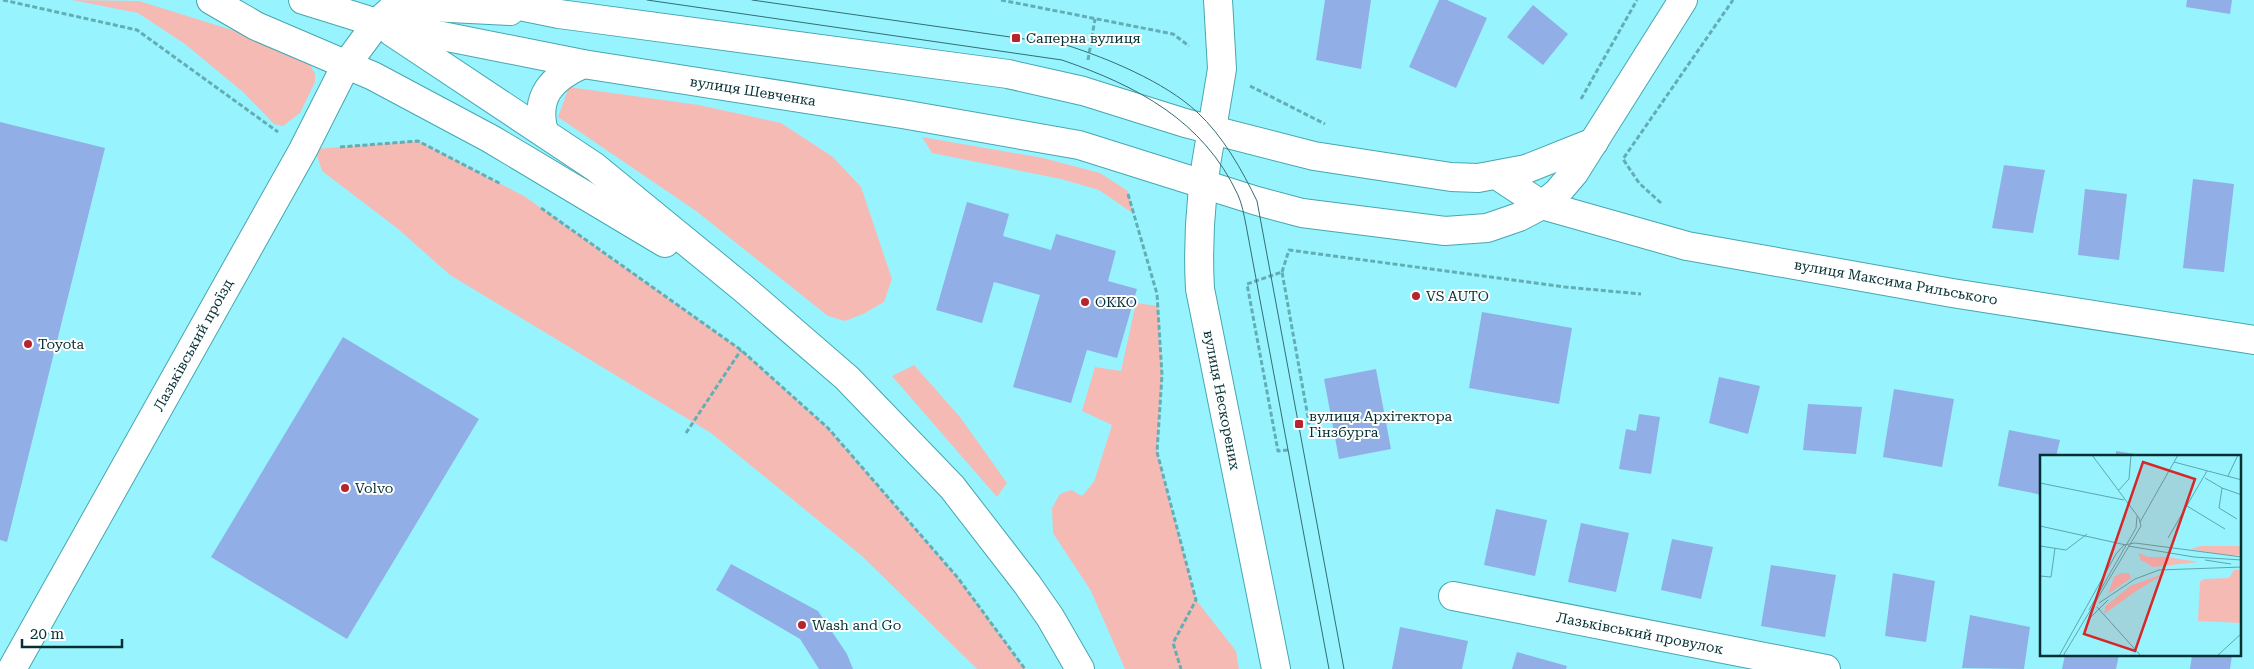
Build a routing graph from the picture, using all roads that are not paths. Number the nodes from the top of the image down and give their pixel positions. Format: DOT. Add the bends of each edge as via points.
graph roads {
  1 [pos="211,0"];
  2 [pos="303,0"];
  3 [pos="333,0"];
  4 [pos="490,0"];
  5 [pos="1218,0"];
  6 [pos="1683,0"];
  7 [pos="559,14"];
  8 [pos="377,23"];
  9 [pos="583,64"];
  10 [pos="346,65"];
  11 [pos="1212,129"];
  12 [pos="544,132"];
  13 [pos="1594,142"];
  14 [pos="1498,176"];
  15 [pos="1203,183"];
  16 [pos="1542,205"];
  17 [pos="744,289"];
  18 [pos="2254,340"];
  19 [pos="1454,596"];
  20 [pos="12,669"];
  21 [pos="1080,669"];
  22 [pos="1276,669"];
  23 [pos="1826,669"];
  1 -- 10 [label="main road" via="256,26"];
  2 -- 8 [label="main road, вулиця Шевченка"];
  3 -- 8 [label="main road"];
  4 -- 7 [label="main road"];
  5 -- 11 [label="main road" via="1222,69"];
  6 -- 13 [label="main road"];
  7 -- 8 [label="main road, Лазьківський проїзд" via="410,6 390,10"];
  7 -- 11 [label="main road" via="1008,74 1083,91"];
  8 -- 9 [label="main road, вулиця Шевченка"];
  8 -- 10 [label="main road, Лазьківський проїзд"];
  8 -- 12 [label="main road"];
  9 -- 12 [label="main road" via="550,86 542,102 540,118"];
  9 -- 15 [label="main road, вулиця Шевченка" via="1079,145"];
  10 -- 17 [label="main road" via="373,76 490,139"];
  10 -- 20 [label="main road, Лазьківський проїзд" via="303,150"];
  11 -- 14 [label="main road" via="1354,164 1451,177"];
  11 -- 15 [label="main road, вулиця Нескорених"];
  12 -- 17 [label="main road" via="595,167"];
  13 -- 14 [label="main road" via="1526,169"];
  13 -- 16 [label="main road" via="1574,174"];
  14 -- 16 [label="main road, вулиця Максима Рильського"];
  15 -- 16 [label="main road" via="1302,213 1445,231 1487,228"];
  15 -- 22 [label="main road, вулиця Нескорених" via="1200,289"];
  16 -- 18 [label="main road, вулиця Максима Рильського" via="1687,246 1952,293"];
  17 -- 21 [label="main road" via="846,378 952,487 1027,584"];
  19 -- 23 [label="main road, Лазьківський провулок"];
}
